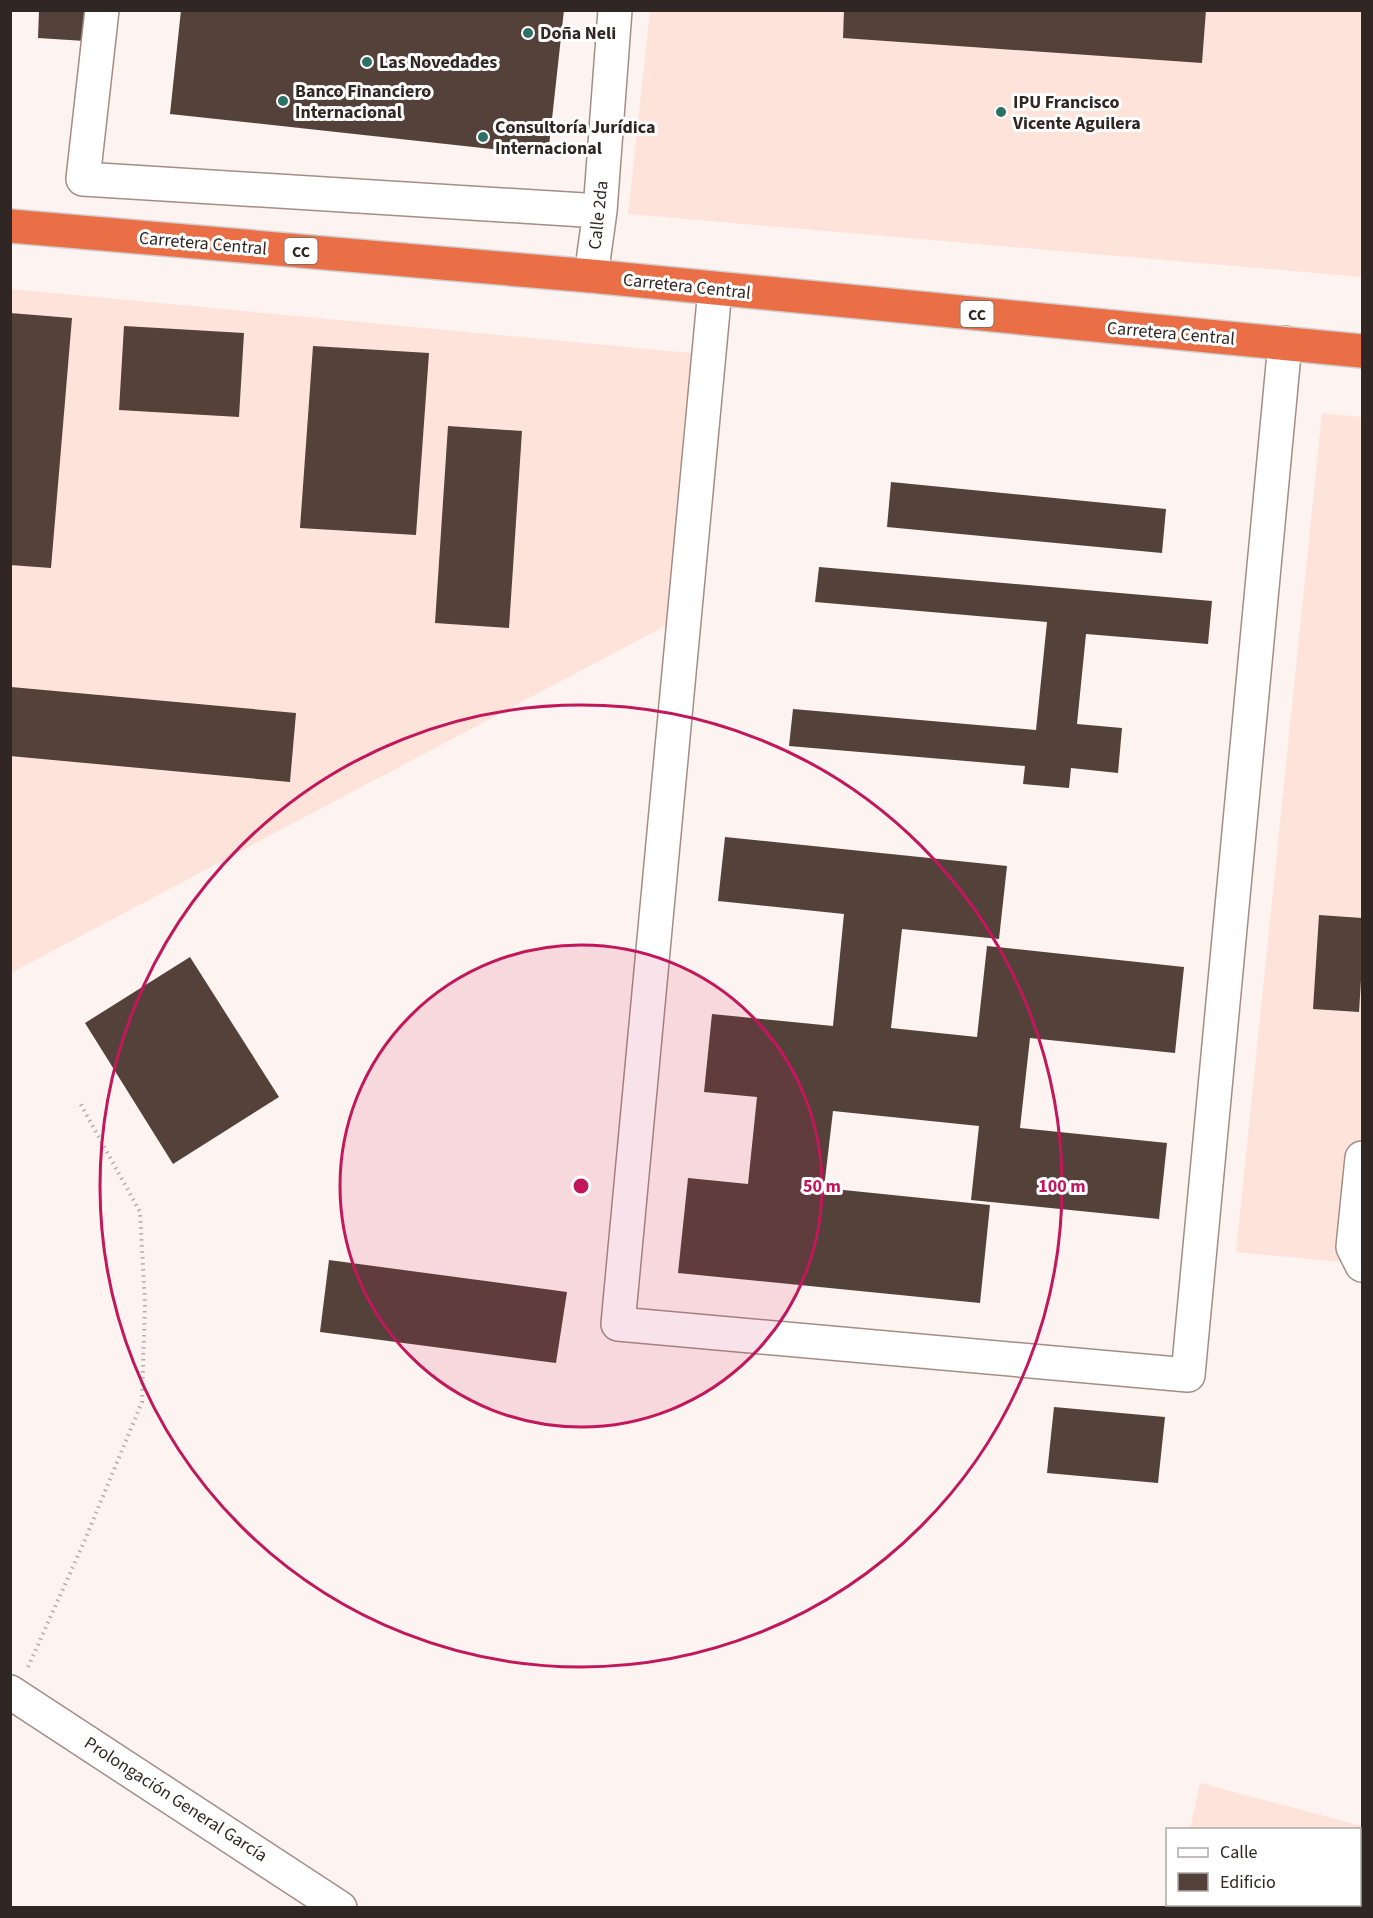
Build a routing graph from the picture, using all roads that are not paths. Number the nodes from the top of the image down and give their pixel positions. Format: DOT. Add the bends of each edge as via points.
graph roads {
  1 [pos="102,10"];
  2 [pos="615,10"];
  3 [pos="600,211"];
  4 [pos="10,226"];
  5 [pos="591,276"];
  6 [pos="715,289"];
  7 [pos="1285,343"];
  8 [pos="1362,351"];
  9 [pos="1362,1158"];
  10 [pos="1362,1265"];
  11 [pos="13,1693"];
  12 [pos="340,1908"];
  1 -- 3 [label="street" via="83,179"];
  2 -- 3 [label="street, Calle 2da"];
  3 -- 5 [label="street, Calle 2da"];
  4 -- 5 [label="highway, Carretera Central / CC"];
  5 -- 6 [label="highway, Carretera Central / CC"];
  6 -- 7 [label="highway, Carretera Central / CC"];
  6 -- 7 [label="street" via="618,1324 1188,1375"];
  7 -- 8 [label="highway, Carretera Central / CC"];
  9 -- 10 [label="street" via="1353,1247"];
  11 -- 12 [label="street, Prolongación General García"];
}
